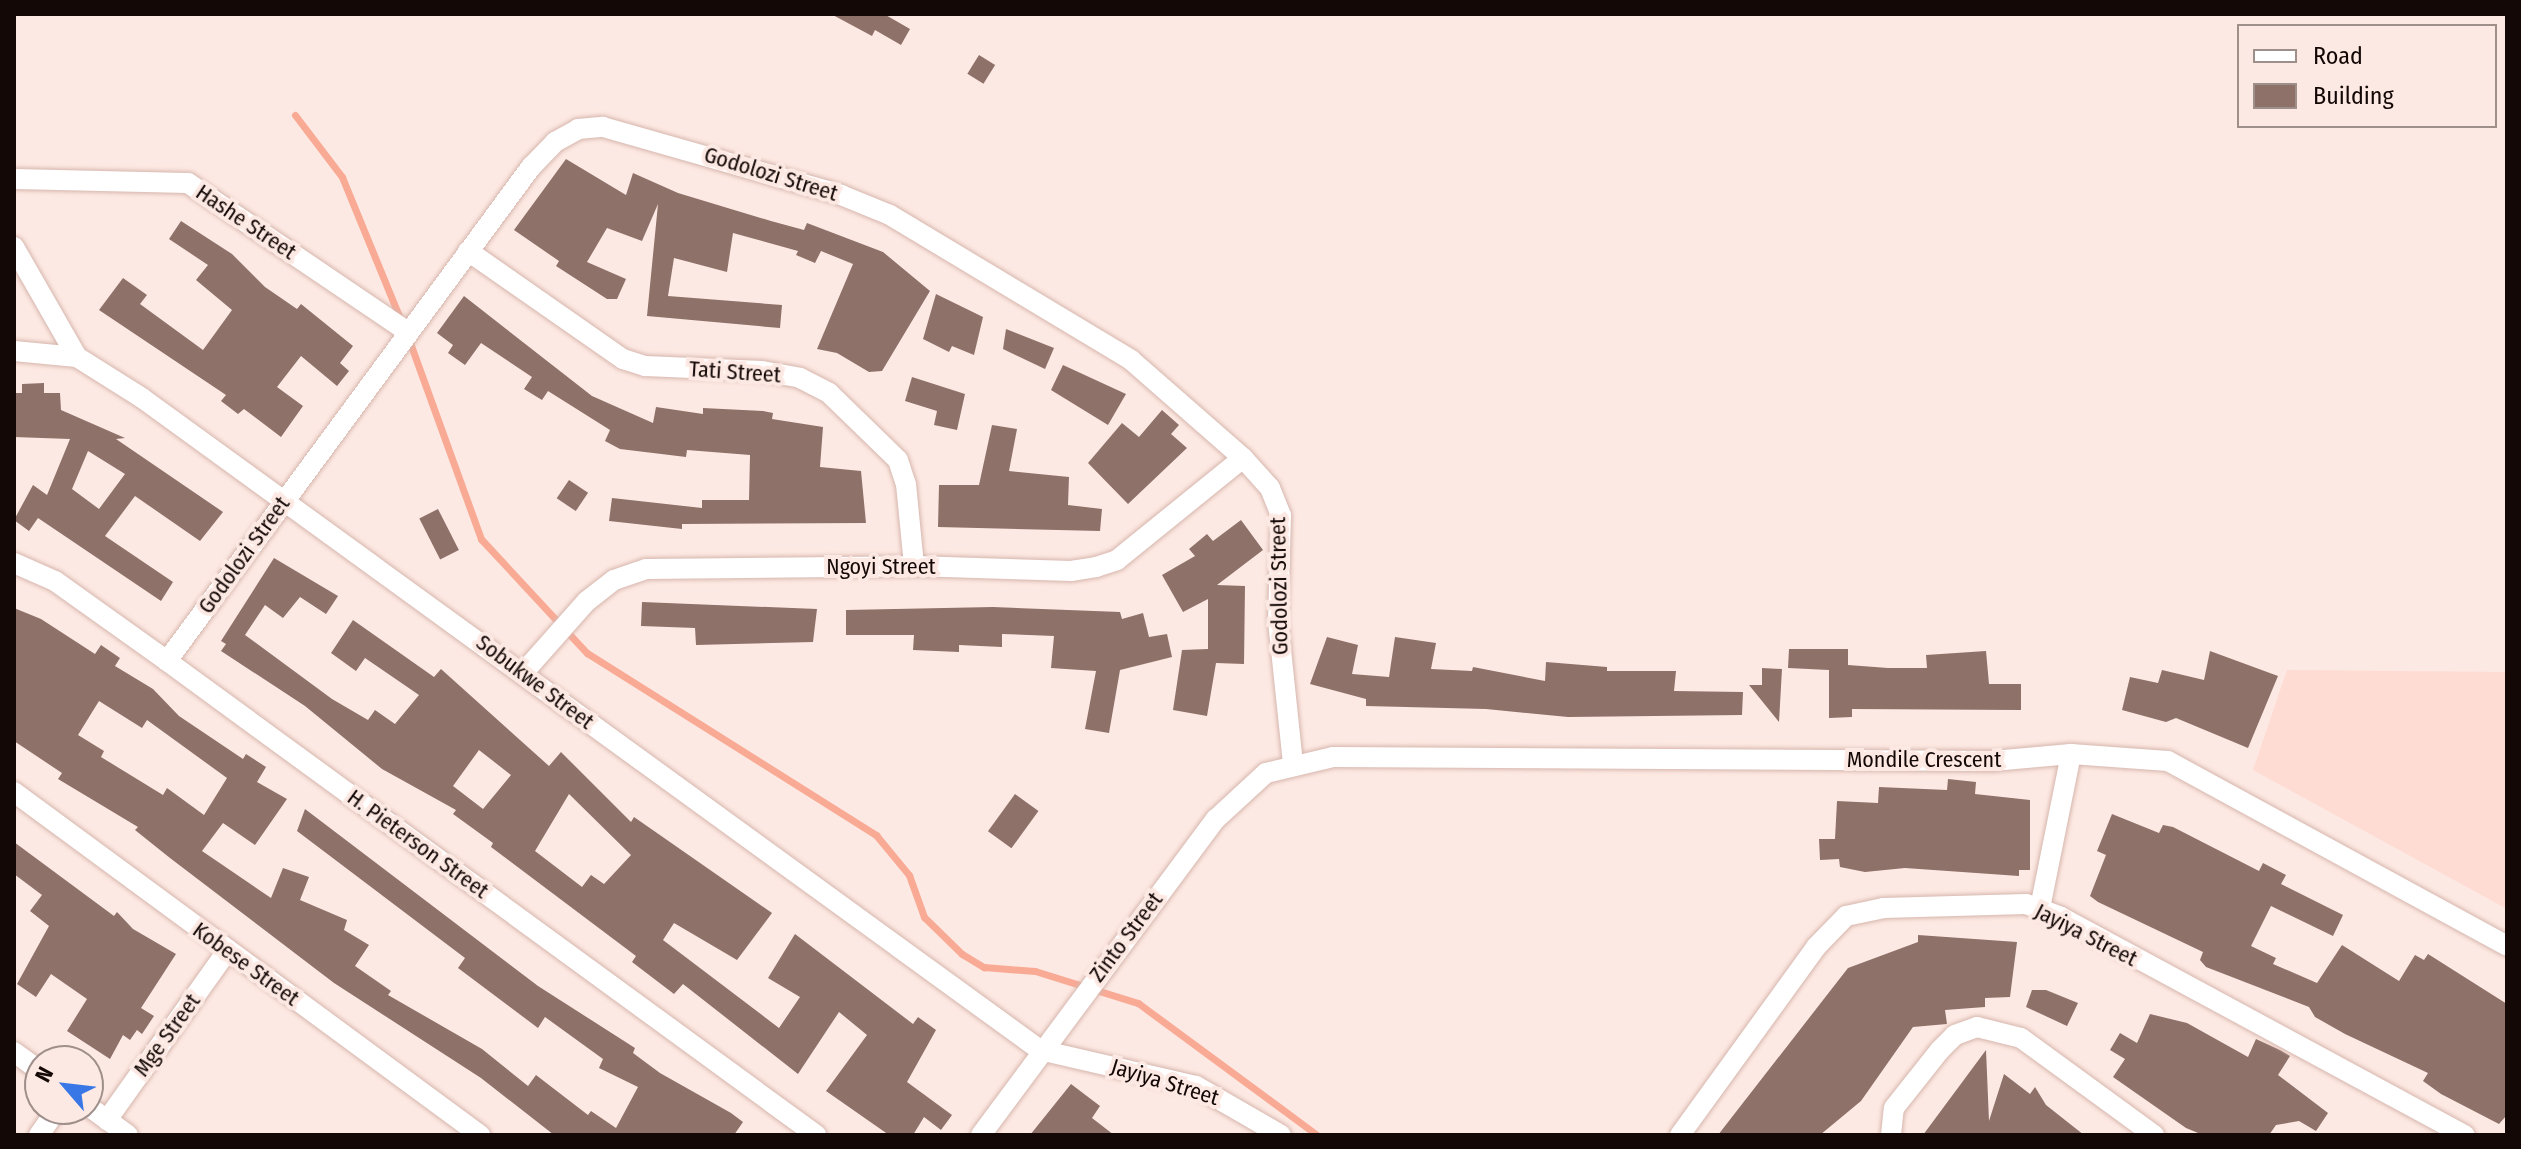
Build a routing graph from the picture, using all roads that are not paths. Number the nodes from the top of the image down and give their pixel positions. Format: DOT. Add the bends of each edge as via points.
graph roads {
  1 [pos="14,179"];
  2 [pos="14,247"];
  3 [pos="468,251"];
  4 [pos="408,332"];
  5 [pos="14,351"];
  6 [pos="77,357"];
  7 [pos="1243,458"];
  8 [pos="285,499"];
  9 [pos="14,563"];
  10 [pos="914,566"];
  11 [pos="167,661"];
  12 [pos="523,673"];
  13 [pos="2071,754"];
  14 [pos="1293,763"];
  15 [pos="14,792"];
  16 [pos="2040,908"];
  17 [pos="2507,946"];
  18 [pos="228,950"];
  19 [pos="1040,1050"];
  20 [pos="104,1118"];
  21 [pos="107,1120"];
  22 [pos="982,1134"];
  23 [pos="128,1135"];
  24 [pos="480,1135"];
  25 [pos="816,1135"];
  26 [pos="1281,1135"];
  27 [pos="1680,1135"];
  28 [pos="1891,1135"];
  29 [pos="2154,1135"];
  30 [pos="2465,1135"];
  1 -- 4 [label="street, Hashe Street" via="188,183"];
  2 -- 6 [label="street"];
  3 -- 4 [label="street, Godolozi Street"];
  3 -- 7 [label="street, Godolozi Street" via="555,142 578,129 631,132 890,215 1131,360"];
  3 -- 10 [label="street, Tati Street" via="623,359 645,366 762,371 800,378 829,393 898,460 906,484"];
  4 -- 8 [label="street, Godolozi Street"];
  5 -- 6 [label="street, Sobukwe Street"];
  6 -- 8 [label="street, Sobukwe Street"];
  7 -- 10 [label="street, Ngoyi Street" via="1117,560 1071,571"];
  7 -- 14 [label="street, Godolozi Street" via="1270,488 1281,515 1278,621"];
  8 -- 11 [label="street, Godolozi Street"];
  8 -- 12 [label="street, Sobukwe Street"];
  9 -- 11 [label="street, H. Pieterson Street" via="55,581"];
  10 -- 12 [label="street, Ngoyi Street" via="646,569 614,580 587,601"];
  11 -- 25 [label="street, H. Pieterson Street"];
  12 -- 19 [label="street, Sobukwe Street"];
  13 -- 14 [label="street, Mondile Crescent" via="1993,761 1333,757"];
  13 -- 16 [label="street"];
  13 -- 17 [label="street, Mondile Crescent" via="2168,761"];
  14 -- 19 [label="street, Zinto Street" via="1266,773 1216,819"];
  15 -- 18 [label="street, Kobese Street"];
  16 -- 27 [label="street, Jayiya Street" via="1883,908 1846,916 1816,947"];
  16 -- 30 [label="street, Jayiya Street"];
  18 -- 21 [label="street, Mge Street"];
  18 -- 24 [label="street, Kobese Street"];
  19 -- 22 [label="street, Zinto Street"];
  19 -- 26 [label="street, Jayiya Street" via="1196,1086"];
  20 -- 21 [label="street"];
  21 -- 23 [label="street"];
  28 -- 29 [label="street" via="1894,1108 1948,1041 1977,1027 2021,1038"];
}
